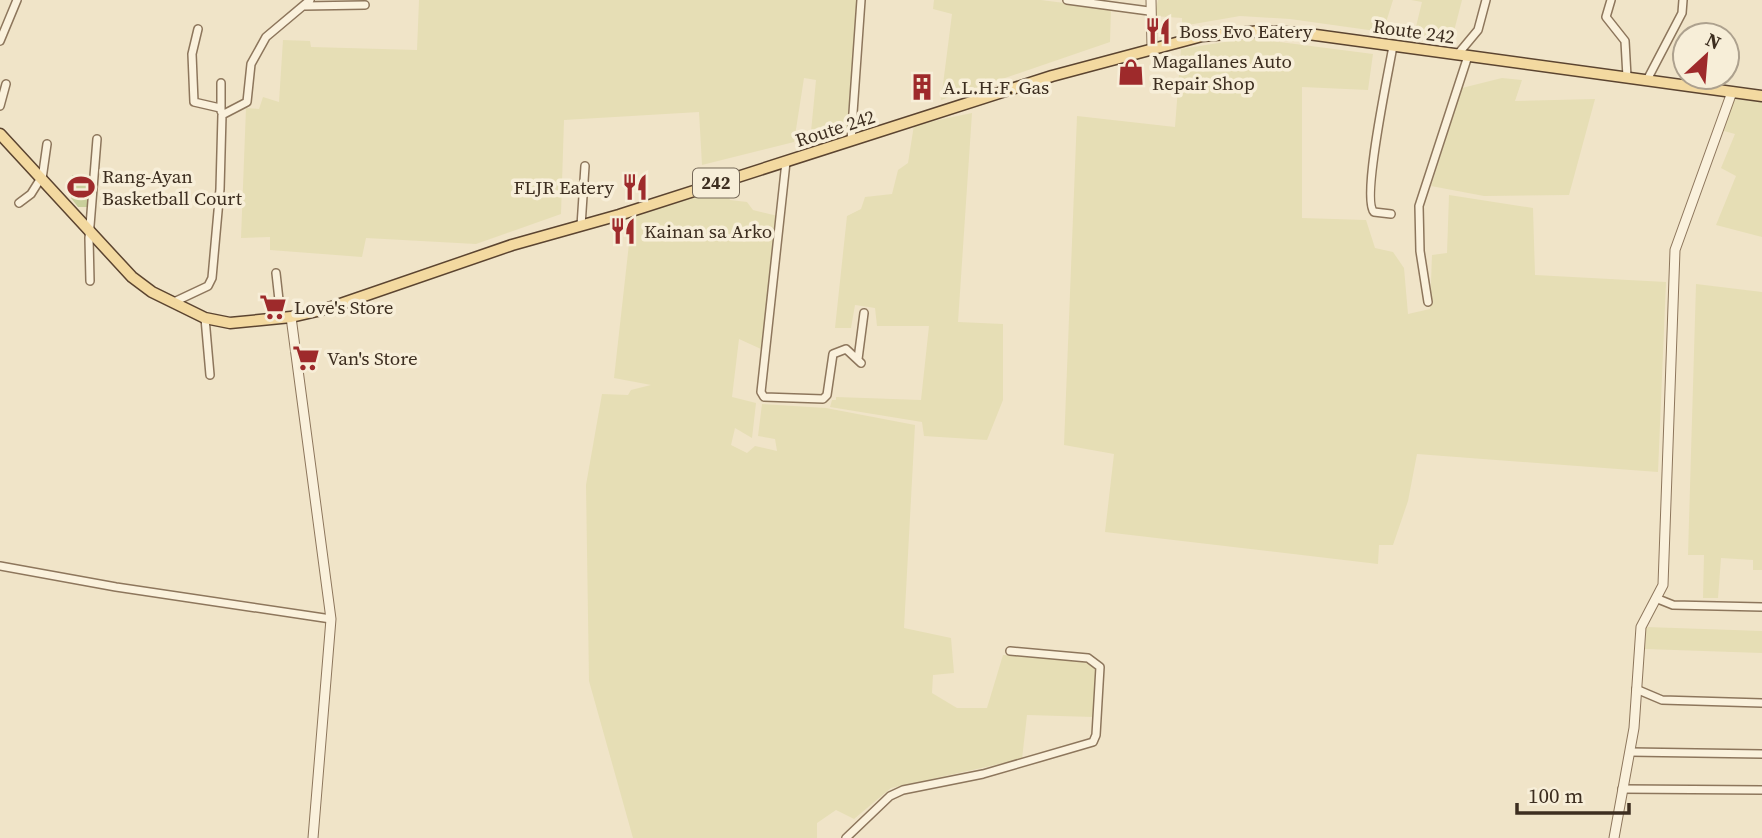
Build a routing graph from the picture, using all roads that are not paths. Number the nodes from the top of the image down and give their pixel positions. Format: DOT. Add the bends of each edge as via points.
graph roads {
  1 [pos="17,0"];
  2 [pos="310,0"];
  3 [pos="861,0"];
  4 [pos="1067,0"];
  5 [pos="1152,0"];
  6 [pos="1486,0"];
  7 [pos="1611,0"];
  8 [pos="1683,0"];
  9 [pos="365,5"];
  10 [pos="303,6"];
  11 [pos="1149,11"];
  12 [pos="198,29"];
  13 [pos="0,41"];
  14 [pos="1393,46"];
  15 [pos="1152,48"];
  16 [pos="1463,55"];
  17 [pos="1624,77"];
  18 [pos="1647,80"];
  19 [pos="221,83"];
  20 [pos="6,84"];
  21 [pos="1732,92"];
  22 [pos="1762,96"];
  23 [pos="0,106"];
  24 [pos="221,112"];
  25 [pos="0,134"];
  26 [pos="97,139"];
  27 [pos="851,141"];
  28 [pos="47,145"];
  29 [pos="786,162"];
  30 [pos="585,166"];
  31 [pos="42,179"];
  32 [pos="19,203"];
  33 [pos="1391,214"];
  34 [pos="581,226"];
  35 [pos="90,230"];
  36 [pos="276,273"];
  37 [pos="90,281"];
  38 [pos="1428,302"];
  39 [pos="172,303"];
  40 [pos="864,313"];
  41 [pos="286,317"];
  42 [pos="205,318"];
  43 [pos="210,375"];
  44 [pos="0,566"];
  45 [pos="1658,599"];
  46 [pos="1762,607"];
  47 [pos="331,619"];
  48 [pos="1010,651"];
  49 [pos="1636,689"];
  50 [pos="1762,703"];
  51 [pos="1630,752"];
  52 [pos="1762,754"];
  53 [pos="1622,789"];
  54 [pos="1762,790"];
  55 [pos="313,838"];
  56 [pos="846,838"];
  57 [pos="1614,838"];
  1 -- 13 [label="street"];
  2 -- 10 [label="street"];
  3 -- 27 [label="street"];
  4 -- 11 [label="street"];
  5 -- 11 [label="street"];
  6 -- 16 [label="street" via="1478,30"];
  7 -- 17 [label="street" via="1606,17 1625,41"];
  8 -- 18 [label="street" via="1682,13"];
  9 -- 10 [label="street"];
  10 -- 24 [label="street" via="266,37 251,64 247,102"];
  11 -- 15 [label="street"];
  12 -- 24 [label="street" via="192,54 194,102"];
  14 -- 15 [label="main road, Route 242 / 242" via="1262,31 1202,36"];
  14 -- 16 [label="main road, Route 242 / 242"];
  14 -- 33 [label="street" via="1372,167 1370,206 1374,212"];
  15 -- 27 [label="main road, Route 242 / 242"];
  16 -- 17 [label="main road, Route 242 / 242"];
  16 -- 38 [label="street" via="1419,205"];
  17 -- 18 [label="main road, Route 242 / 242"];
  18 -- 21 [label="main road, Route 242 / 242"];
  19 -- 24 [label="street"];
  20 -- 23 [label="street"];
  21 -- 22 [label="main road, Route 242 / 242"];
  21 -- 45 [label="street" via="1675,250 1663,585"];
  24 -- 39 [label="street" via="212,278 208,286"];
  25 -- 31 [label="main road, Route 242 / 242"];
  26 -- 35 [label="street"];
  27 -- 29 [label="main road, Route 242 / 242"];
  28 -- 31 [label="street"];
  29 -- 34 [label="main road, Route 242 / 242"];
  29 -- 40 [label="street" via="764,397 823,399 833,354 846,349 860,361"];
  30 -- 34 [label="street"];
  31 -- 32 [label="street"];
  31 -- 35 [label="main road, Route 242 / 242"];
  34 -- 41 [label="main road, Route 242 / 242" via="326,309"];
  35 -- 37 [label="street"];
  35 -- 39 [label="main road, Route 242 / 242" via="132,276"];
  36 -- 41 [label="street"];
  39 -- 42 [label="main road, Route 242 / 242"];
  41 -- 42 [label="main road, Route 242 / 242" via="230,323"];
  41 -- 47 [label="street"];
  42 -- 43 [label="street"];
  44 -- 47 [label="street"];
  45 -- 46 [label="street" via="1673,605"];
  45 -- 49 [label="street" via="1641,627"];
  47 -- 55 [label="street"];
  48 -- 56 [label="street" via="1088,658 1100,667 1093,742 983,774 903,790 890,796"];
  49 -- 50 [label="street" via="1662,700"];
  49 -- 51 [label="street"];
  51 -- 52 [label="street"];
  51 -- 53 [label="street"];
  53 -- 54 [label="street"];
  53 -- 57 [label="street"];
}
